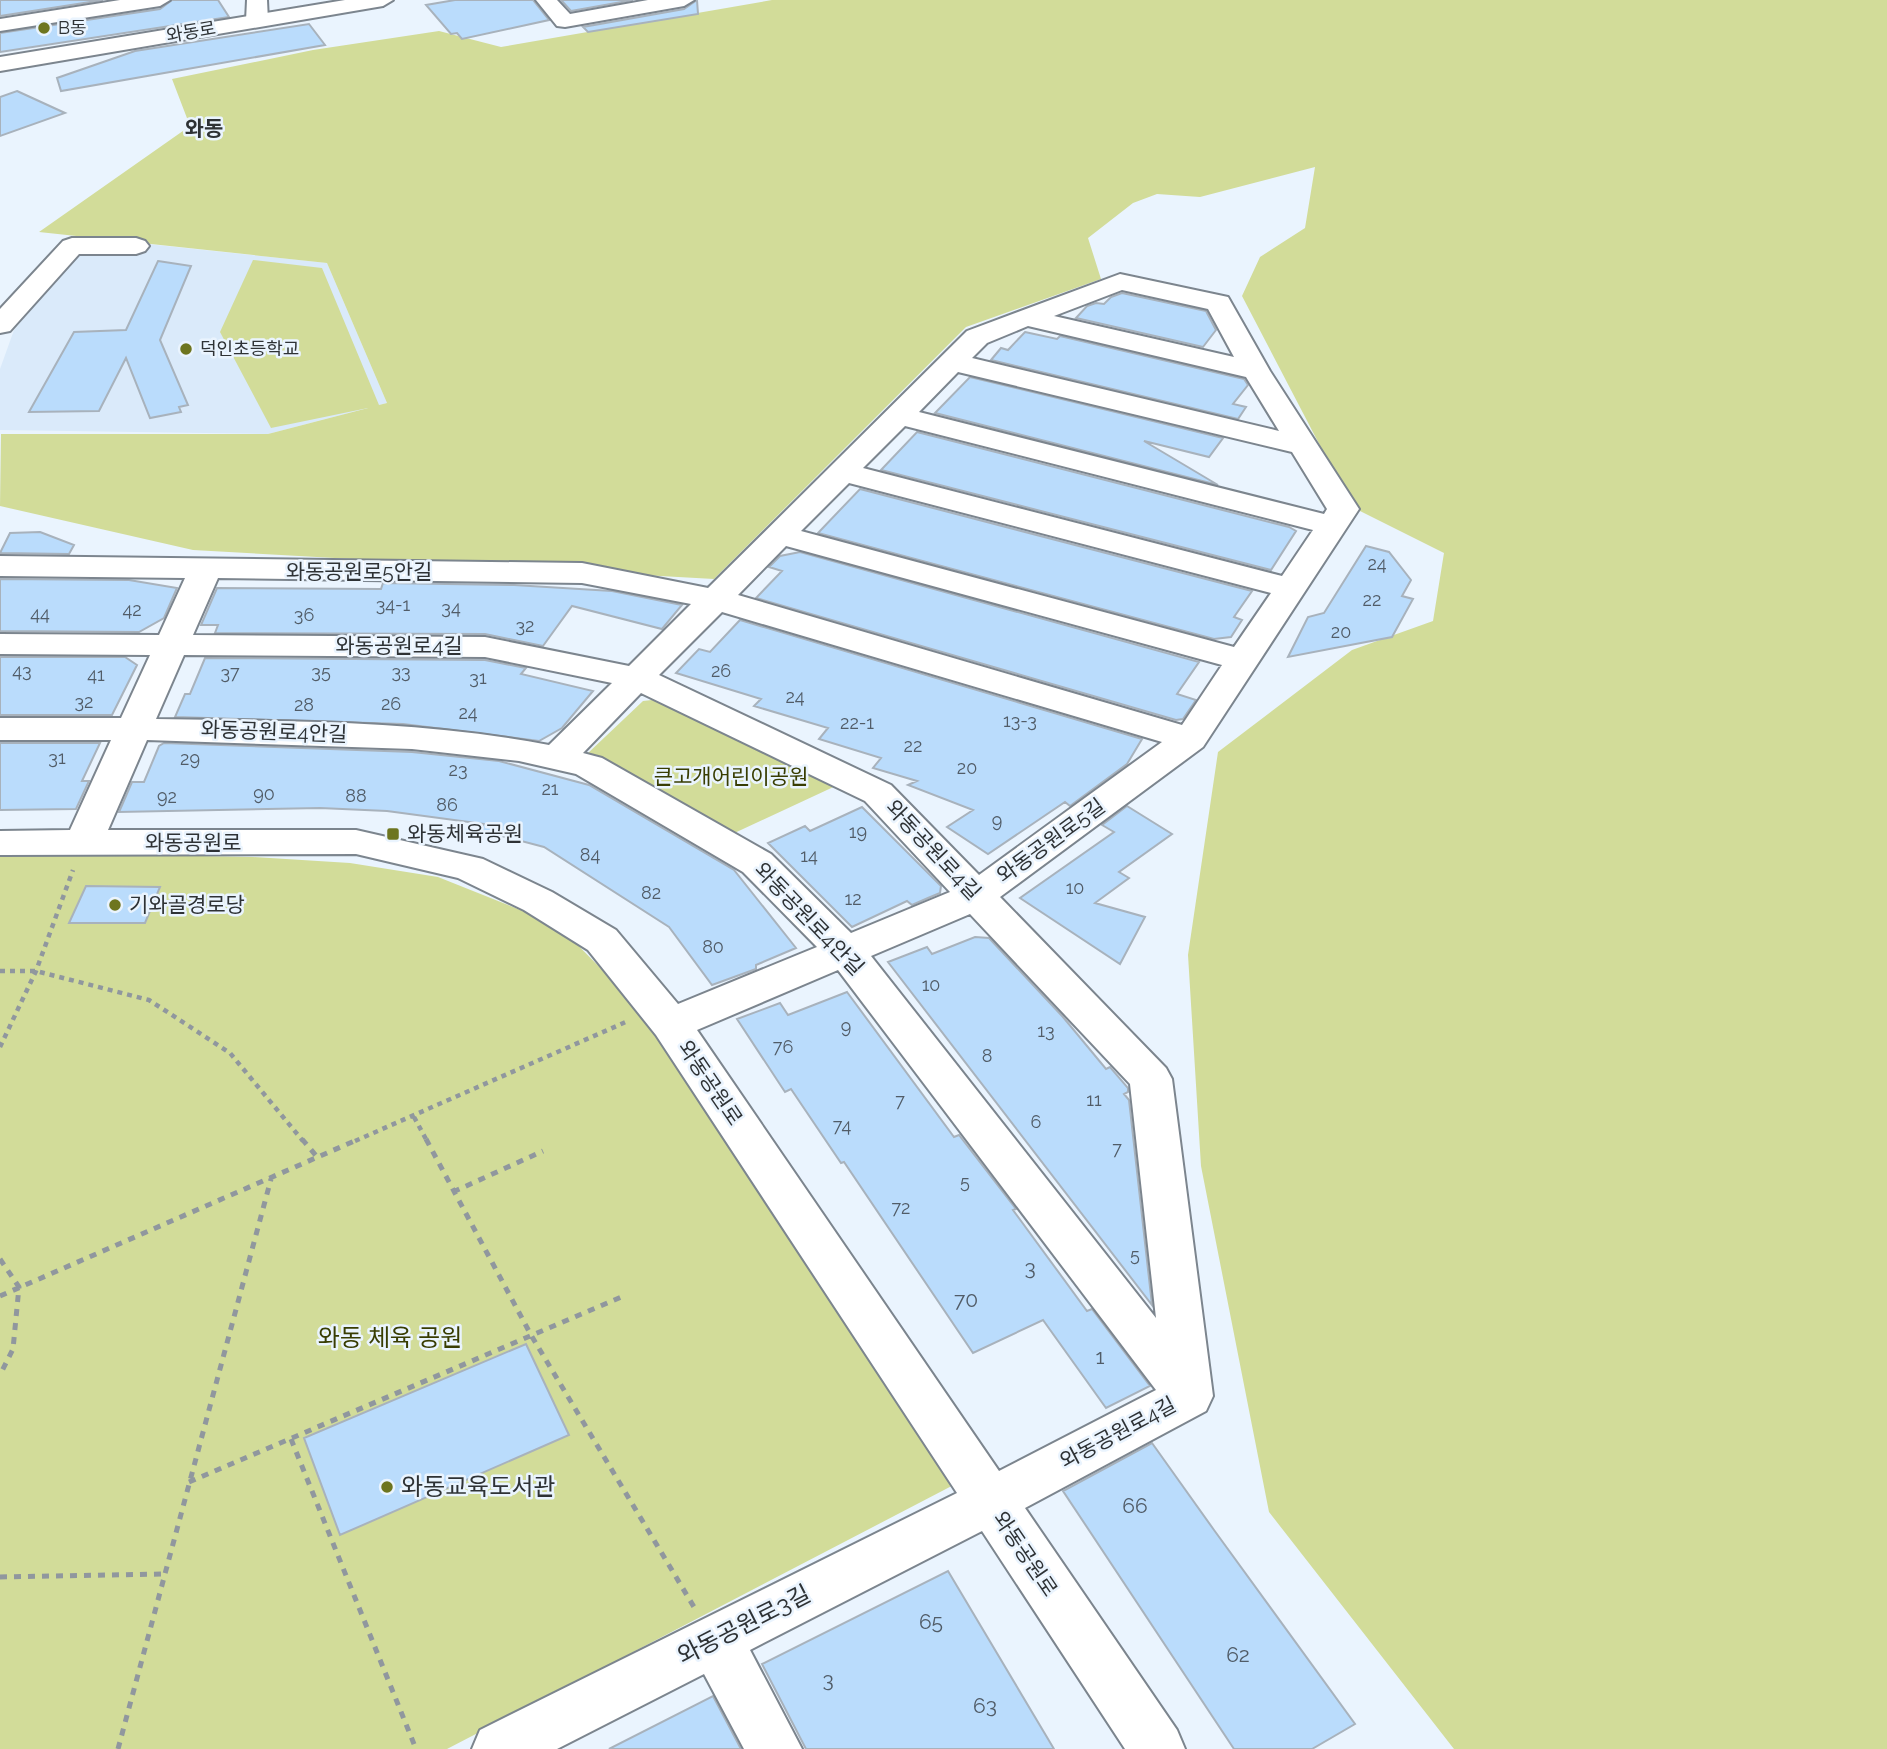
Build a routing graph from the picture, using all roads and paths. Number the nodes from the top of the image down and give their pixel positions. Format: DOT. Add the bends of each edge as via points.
graph roads {
  1 [pos="14,0"];
  2 [pos="160,0"];
  3 [pos="383,0"];
  4 [pos="546,0"];
  5 [pos="684,0"];
  6 [pos="125,3"];
  7 [pos="257,10"];
  8 [pos="4,25"];
  9 [pos="0,64"];
  10 [pos="136,246"];
  11 [pos="1025,317"];
  12 [pos="0,325"];
  13 [pos="952,362"];
  14 [pos="1256,371"];
  15 [pos="898,416"];
  16 [pos="1303,446"];
  17 [pos="842,472"];
  18 [pos="1332,525"];
  19 [pos="780,535"];
  20 [pos="0,566"];
  21 [pos="205,570"];
  22 [pos="1291,588"];
  23 [pos="715,600"];
  24 [pos="0,644"];
  25 [pos="172,645"];
  26 [pos="1242,660"];
  27 [pos="637,678"];
  28 [pos="135,728"];
  29 [pos="0,729"];
  30 [pos="1190,739"];
  31 [pos="558,757"];
  32 [pos="0,843"];
  33 [pos="83,843"];
  34 [pos="976,896"];
  35 [pos="845,951"];
  36 [pos="0,971"];
  37 [pos="36,971"];
  38 [pos="664,1016"];
  39 [pos="0,1047"];
  40 [pos="414,1117"];
  41 [pos="543,1151"];
  42 [pos="318,1158"];
  43 [pos="271,1178"];
  44 [pos="453,1192"];
  45 [pos="0,1259"];
  46 [pos="19,1287"];
  47 [pos="626,1295"];
  48 [pos="0,1296"];
  49 [pos="531,1335"];
  50 [pos="0,1375"];
  51 [pos="1188,1396"];
  52 [pos="291,1439"];
  53 [pos="189,1482"];
  54 [pos="989,1502"];
  55 [pos="163,1574"];
  56 [pos="0,1577"];
  57 [pos="715,1640"];
  58 [pos="118,1749"];
  59 [pos="416,1749"];
  60 [pos="500,1749"];
  61 [pos="774,1749"];
  62 [pos="1157,1749"];
  1 -- 8 [label="street"];
  2 -- 6 [label="street"];
  3 -- 7 [label="street, 와동로"];
  4 -- 5 [label="street" via="565,21"];
  6 -- 8 [label="street"];
  7 -- 9 [label="street, 와동로"];
  10 -- 12 [label="street" via="72,246"];
  11 -- 13 [label="street, 와동공원로5길" via="977,337"];
  11 -- 14 [label="street"];
  11 -- 14 [label="street, 와동공원로5길" via="1119,282 1218,303"];
  13 -- 15 [label="street, 와동공원로5길"];
  13 -- 16 [label="street"];
  14 -- 16 [label="street, 와동공원로5길"];
  15 -- 17 [label="street, 와동공원로5길"];
  15 -- 18 [label="street"];
  16 -- 18 [label="street, 와동공원로5길" via="1343,509"];
  17 -- 19 [label="street, 와동공원로5길"];
  17 -- 22 [label="street"];
  18 -- 22 [label="street, 와동공원로5길"];
  19 -- 23 [label="street, 와동공원로5길"];
  19 -- 26 [label="street"];
  20 -- 21 [label="street, 와동공원로5안길"];
  21 -- 23 [label="street, 와동공원로5안길" via="582,573"];
  21 -- 25 [label="street"];
  22 -- 26 [label="street, 와동공원로5길"];
  23 -- 27 [label="street, 와동공원로5길"];
  23 -- 30 [label="street"];
  24 -- 25 [label="street, 와동공원로4길"];
  25 -- 27 [label="street, 와동공원로4길" via="485,647"];
  25 -- 28 [label="street"];
  26 -- 30 [label="street, 와동공원로5길"];
  27 -- 31 [label="street, 와동공원로5길"];
  27 -- 34 [label="street, 와동공원로4길" via="878,793"];
  28 -- 29 [label="street, 와동공원로4안길"];
  28 -- 31 [label="street, 와동공원로4안길" via="432,738"];
  28 -- 33 [label="street"];
  30 -- 34 [label="street, 와동공원로5길"];
  31 -- 35 [label="street, 와동공원로4안길" via="589,766 757,863"];
  32 -- 33 [label="street, 와동공원로"];
  33 -- 37 [label="path"];
  33 -- 38 [label="street, 와동공원로" via="356,842 469,868 538,901 602,940"];
  34 -- 35 [label="street, 와동공원로5길"];
  34 -- 51 [label="street, 와동공원로4길" via="1151,1080"];
  35 -- 38 [label="street, 와동공원로5길"];
  35 -- 51 [label="street, 와동공원로4안길"];
  36 -- 37 [label="path"];
  37 -- 39 [label="path"];
  37 -- 42 [label="path" via="149,1000 230,1053"];
  38 -- 40 [label="path"];
  38 -- 54 [label="street, 와동공원로"];
  40 -- 42 [label="path"];
  40 -- 44 [label="path"];
  41 -- 44 [label="path"];
  42 -- 43 [label="path"];
  43 -- 46 [label="path"];
  43 -- 53 [label="path"];
  44 -- 49 [label="path"];
  45 -- 46 [label="path"];
  46 -- 48 [label="path"];
  46 -- 50 [label="path" via="13,1349"];
  47 -- 49 [label="path"];
  49 -- 52 [label="path"];
  49 -- 57 [label="path"];
  51 -- 54 [label="street, 와동공원로4길"];
  52 -- 53 [label="path"];
  52 -- 59 [label="path"];
  53 -- 55 [label="path"];
  54 -- 57 [label="street, 와동공원로3길"];
  54 -- 62 [label="street, 와동공원로"];
  55 -- 56 [label="path"];
  55 -- 58 [label="path"];
  57 -- 60 [label="street, 와동공원로3길"];
  57 -- 61 [label="street"];
}
